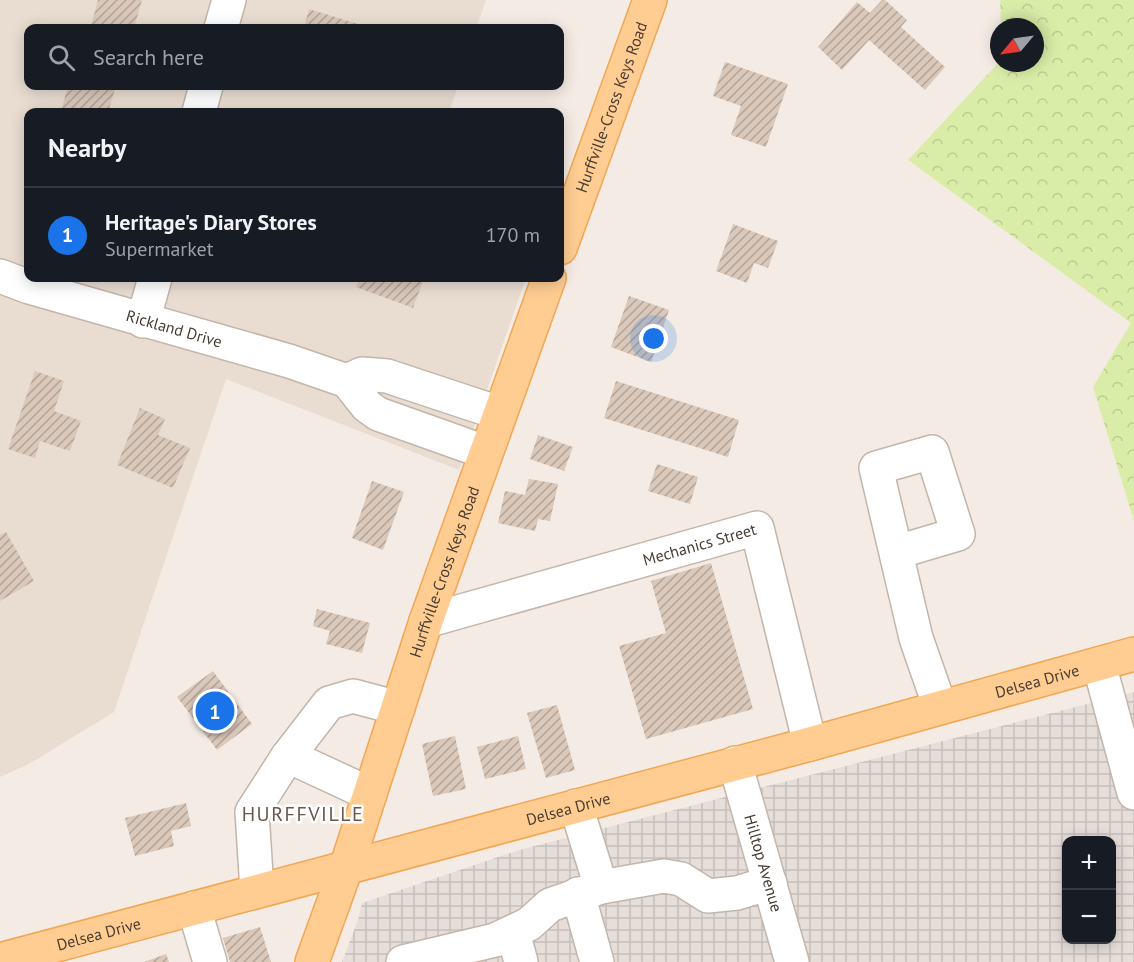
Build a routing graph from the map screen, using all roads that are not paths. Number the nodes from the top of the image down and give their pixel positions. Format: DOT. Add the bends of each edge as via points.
graph roads {
  1 [pos="229,0"];
  2 [pos="650,0"];
  3 [pos="222,24"];
  4 [pos="205,90"];
  5 [pos="200,108"];
  6 [pos="564,237"];
  7 [pos="1,280"];
  8 [pos="153,282"];
  9 [pos="548,282"];
  10 [pos="143,321"];
  11 [pos="347,381"];
  12 [pos="499,413"];
  13 [pos="485,452"];
  14 [pos="897,552"];
  15 [pos="426,621"];
  16 [pos="1134,654"];
  17 [pos="1099,664"];
  18 [pos="940,707"];
  19 [pos="398,708"];
  20 [pos="810,744"];
  21 [pos="288,756"];
  22 [pos="735,763"];
  23 [pos="1134,793"];
  24 [pos="370,794"];
  25 [pos="576,806"];
  26 [pos="346,868"];
  27 [pos="770,883"];
  28 [pos="257,891"];
  29 [pos="590,891"];
  30 [pos="194,908"];
  31 [pos="517,947"];
  32 [pos="0,960"];
  33 [pos="210,962"];
  34 [pos="312,962"];
  35 [pos="403,962"];
  36 [pos="597,962"];
  37 [pos="792,962"];
  1 -- 3 [label="street"];
  2 -- 6 [label="main road, Hurffville-Cross Keys Road"];
  4 -- 5 [label="street"];
  7 -- 10 [label="street, Rickland Drive"];
  8 -- 10 [label="street"];
  9 -- 12 [label="main road, Hurffville-Cross Keys Road"];
  10 -- 11 [label="street, Rickland Drive"];
  11 -- 12 [label="street" via="363,374 387,376"];
  11 -- 13 [label="street" via="378,414"];
  12 -- 13 [label="main road, Hurffville-Cross Keys Road"];
  13 -- 15 [label="main road, Hurffville-Cross Keys Road"];
  14 -- 18 [label="street" via="916,638"];
  15 -- 19 [label="main road, Hurffville-Cross Keys Road"];
  15 -- 20 [label="street, Mechanics Street" via="757,528"];
  16 -- 17 [label="main road, Delsea Drive"];
  17 -- 18 [label="main road, Delsea Drive"];
  17 -- 23 [label="street"];
  18 -- 20 [label="main road, Delsea Drive"];
  19 -- 21 [label="street" via="353,696 329,703"];
  19 -- 24 [label="main road, Hurffville-Cross Keys Road"];
  20 -- 22 [label="main road, Delsea Drive"];
  21 -- 24 [label="street"];
  21 -- 28 [label="street" via="252,812"];
  22 -- 25 [label="main road, Delsea Drive"];
  22 -- 27 [label="street, Hilltop Avenue"];
  24 -- 26 [label="main road, Hurffville-Cross Keys Road"];
  25 -- 26 [label="main road, Delsea Drive"];
  25 -- 29 [label="street"];
  26 -- 28 [label="main road, Delsea Drive"];
  26 -- 34 [label="main road, Hurffville-Cross Keys Road"];
  27 -- 29 [label="street" via="737,893 708,896 681,879 664,876"];
  27 -- 37 [label="street, Hilltop Avenue"];
  28 -- 30 [label="main road, Delsea Drive"];
  29 -- 31 [label="street" via="550,905 529,924"];
  29 -- 36 [label="street"];
  30 -- 32 [label="main road, Delsea Drive"];
  30 -- 33 [label="street"];
  31 -- 35 [label="street" via="495,940"];
}
